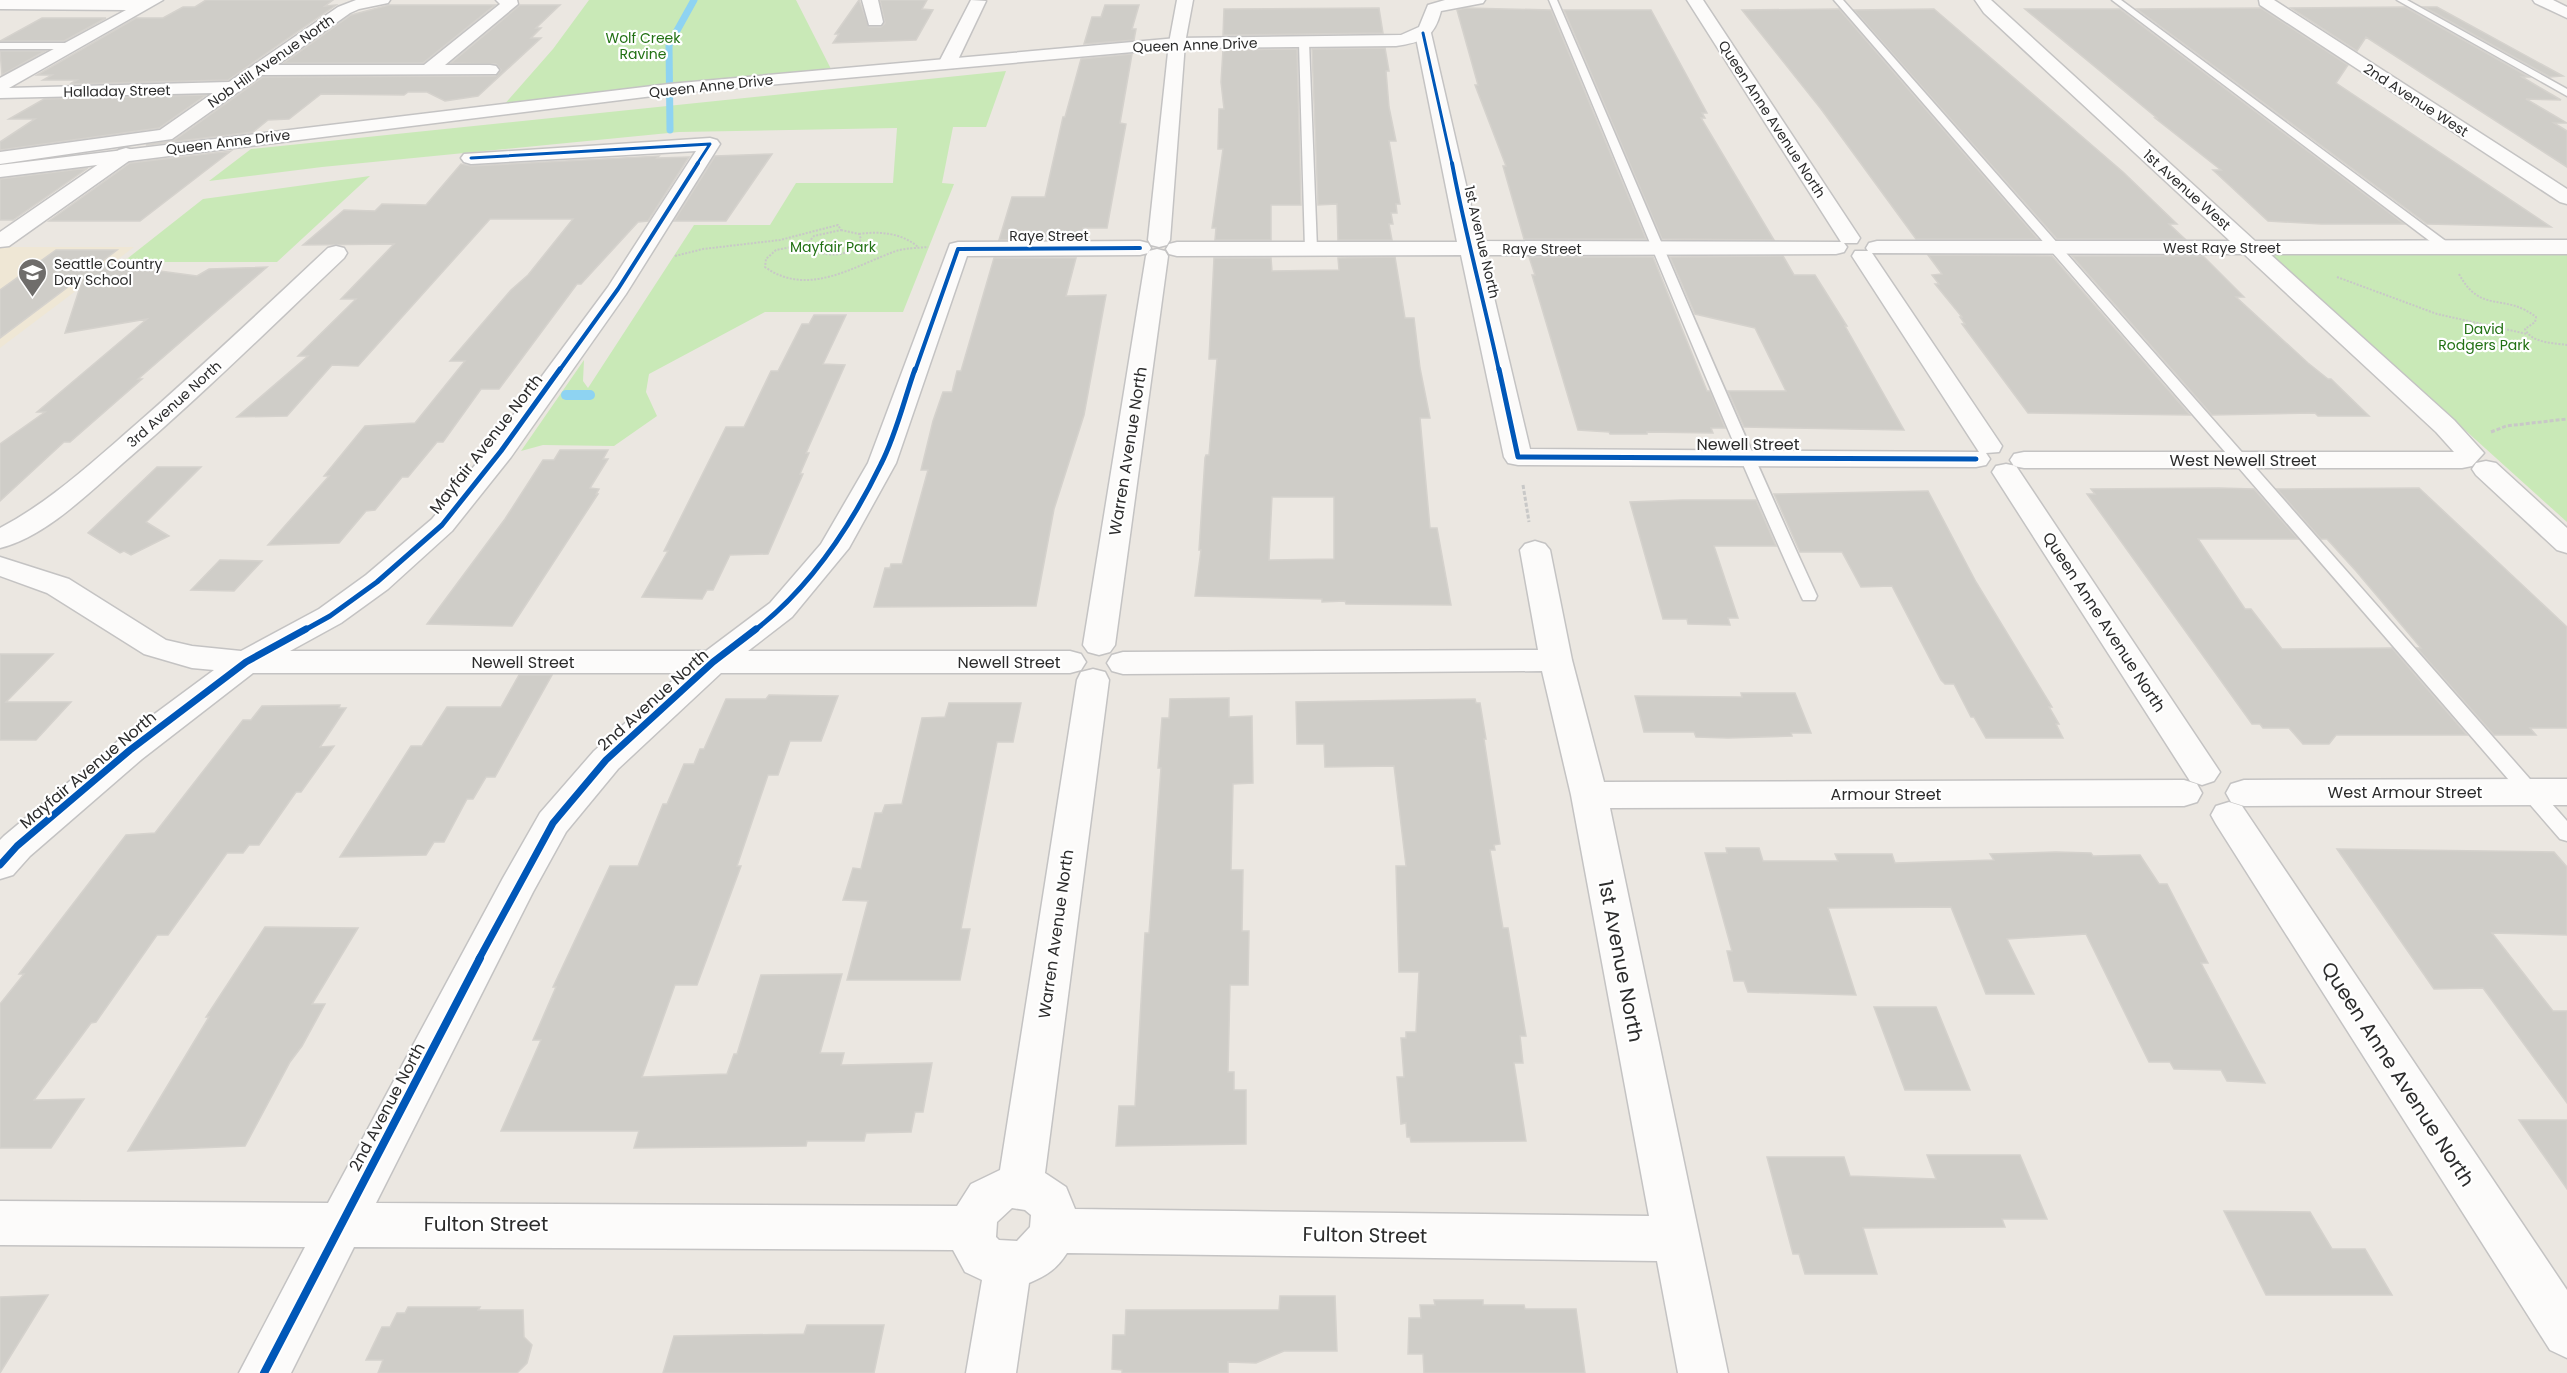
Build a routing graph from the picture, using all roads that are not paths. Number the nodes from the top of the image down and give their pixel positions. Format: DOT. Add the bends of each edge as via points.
graph roads {
  1 [pos="382,0"];
  2 [pos="507,0"];
  3 [pos="870,0"];
  4 [pos="1185,0"];
  5 [pos="1477,0"];
  6 [pos="1553,0"];
  7 [pos="1695,0"];
  8 [pos="1838,0"];
  9 [pos="1983,0"];
  10 [pos="2116,0"];
  11 [pos="2402,0"];
  12 [pos="2541,0"];
  13 [pos="978,1"];
  14 [pos="2264,1"];
  15 [pos="150,3"];
  16 [pos="0,4"];
  17 [pos="2567,13"];
  18 [pos="875,22"];
  19 [pos="1419,24"];
  20 [pos="1304,42"];
  21 [pos="1177,43"];
  22 [pos="0,46"];
  23 [pos="71,46"];
  24 [pos="946,64"];
  25 [pos="258,70"];
  26 [pos="428,70"];
  27 [pos="490,70"];
  28 [pos="0,85"];
  29 [pos="234,87"];
  30 [pos="0,93"];
  31 [pos="2567,93"];
  32 [pos="165,135"];
  33 [pos="126,154"];
  34 [pos="0,158"];
  35 [pos="471,158"];
  36 [pos="0,171"];
  37 [pos="2567,198"];
  38 [pos="1,241"];
  39 [pos="1856,247"];
  40 [pos="944,248"];
  41 [pos="1158,248"];
  42 [pos="1660,248"];
  43 [pos="2252,248"];
  44 [pos="2447,248"];
  45 [pos="2567,248"];
  46 [pos="1311,249"];
  47 [pos="1470,249"];
  48 [pos="2056,249"];
  49 [pos="336,253"];
  50 [pos="1982,453"];
  51 [pos="2477,454"];
  52 [pos="1746,458"];
  53 [pos="2238,460"];
  54 [pos="2015,466"];
  55 [pos="1520,469"];
  56 [pos="1532,539"];
  57 [pos="0,540"];
  58 [pos="2567,544"];
  59 [pos="0,555"];
  60 [pos="0,566"];
  61 [pos="1809,596"];
  62 [pos="1556,660"];
  63 [pos="246,662"];
  64 [pos="714,663"];
  65 [pos="1096,663"];
  66 [pos="2193,782"];
  67 [pos="2530,792"];
  68 [pos="2567,792"];
  69 [pos="1589,795"];
  70 [pos="2237,804"];
  71 [pos="2567,834"];
  72 [pos="0,865"];
  73 [pos="1020,1187"];
  74 [pos="0,1223"];
  75 [pos="341,1224"];
  76 [pos="972,1228"];
  77 [pos="1054,1231"];
  78 [pos="1676,1239"];
  79 [pos="1008,1265"];
  80 [pos="2567,1333"];
  81 [pos="264,1373"];
  82 [pos="991,1373"];
  83 [pos="1703,1373"];
  1 -- 25 [label="street, Nob Hill Avenue North" via="344,10"];
  2 -- 26 [label="street" via="510,4"];
  3 -- 18 [label="street"];
  4 -- 21 [label="street, Warren Avenue North"];
  5 -- 19 [label="street" via="1443,4 1434,8 1430,26"];
  6 -- 42 [label="lane"];
  7 -- 39 [label="street, Queen Anne Avenue North"];
  8 -- 48 [label="lane"];
  9 -- 43 [label="street, 1st Avenue West" via="1998,18"];
  10 -- 44 [label="lane"];
  11 -- 31 [label="lane"];
  12 -- 17 [label="street"];
  13 -- 24 [label="street"];
  14 -- 37 [label="street, 2nd Avenue West"];
  15 -- 16 [label="street"];
  15 -- 23 [label="street"];
  19 -- 20 [label="street, Queen Anne Drive" via="1391,41"];
  19 -- 47 [label="street, 1st Avenue North"];
  20 -- 21 [label="street, Queen Anne Drive"];
  20 -- 46 [label="lane"];
  21 -- 24 [label="street, Queen Anne Drive"];
  21 -- 41 [label="street, Warren Avenue North"];
  22 -- 23 [label="lane"];
  23 -- 28 [label="street"];
  24 -- 33 [label="street, Queen Anne Drive" via="669,90"];
  25 -- 26 [label="street"];
  25 -- 29 [label="street, Nob Hill Avenue North"];
  26 -- 27 [label="street"];
  29 -- 30 [label="street, Halladay Street"];
  29 -- 32 [label="street, Nob Hill Avenue North"];
  32 -- 34 [label="street, Queen Anne Drive"];
  33 -- 36 [label="street, Queen Anne Drive"];
  33 -- 38 [label="street"];
  35 -- 63 [label="street, Mayfair Avenue North" via="710,144 618,290 442,525 377,582 330,616"];
  39 -- 42 [label="street, Raye Street"];
  39 -- 48 [label="street, West Raye Street"];
  39 -- 50 [label="street, Queen Anne Avenue North"];
  40 -- 41 [label="street, Raye Street"];
  40 -- 64 [label="street, 2nd Avenue North" via="882,463 834,548 781,610"];
  41 -- 46 [label="street, Raye Street"];
  41 -- 65 [label="street, Warren Avenue North"];
  42 -- 47 [label="street, Raye Street"];
  42 -- 52 [label="lane"];
  43 -- 44 [label="street, West Raye Street"];
  43 -- 48 [label="street, West Raye Street"];
  43 -- 51 [label="street, 1st Avenue West"];
  44 -- 45 [label="street, West Raye Street"];
  46 -- 47 [label="street, Raye Street"];
  47 -- 55 [label="street, 1st Avenue North"];
  48 -- 53 [label="lane"];
  49 -- 57 [label="street, 3rd Avenue North" via="170,410 77,489"];
  50 -- 52 [label="street, Newell Street"];
  50 -- 54 [label="street, Newell Street" via="2012,450"];
  51 -- 53 [label="street, West Newell Street"];
  51 -- 58 [label="street, 1st Avenue West"];
  52 -- 55 [label="street, Newell Street"];
  52 -- 61 [label="lane"];
  53 -- 54 [label="street, West Newell Street"];
  53 -- 67 [label="lane"];
  54 -- 66 [label="street, Queen Anne Avenue North"];
  56 -- 62 [label="street, 1st Avenue North"];
  57 -- 59 [label="street"];
  60 -- 63 [label="street, Newell Street" via="58,586 155,647 192,657"];
  62 -- 65 [label="street, Newell Street"];
  62 -- 69 [label="street, 1st Avenue North"];
  63 -- 64 [label="street, Newell Street"];
  63 -- 72 [label="street, Mayfair Avenue North" via="130,750"];
  64 -- 65 [label="street, Newell Street"];
  64 -- 75 [label="street, 2nd Avenue North" via="606,760 553,823"];
  65 -- 73 [label="street, Warren Avenue North"];
  66 -- 69 [label="street, Armour Street"];
  66 -- 70 [label="street, West Armour Street" via="2202,808"];
  67 -- 68 [label="street, West Armour Street"];
  67 -- 70 [label="street, West Armour Street"];
  67 -- 71 [label="lane"];
  69 -- 78 [label="street, 1st Avenue North"];
  70 -- 80 [label="street, Queen Anne Avenue North"];
  73 -- 76 [label="street" via="999,1191 988,1198 978,1209"];
  73 -- 77 [label="street" via="1036,1190 1053,1206"];
  74 -- 75 [label="street, Fulton Street"];
  75 -- 76 [label="street, Fulton Street"];
  75 -- 81 [label="street, 2nd Avenue North"];
  76 -- 79 [label="street" via="976,1248 985,1258"];
  77 -- 78 [label="street, Fulton Street"];
  77 -- 79 [label="street" via="1040,1253"];
  78 -- 83 [label="street, 1st Avenue North"];
  79 -- 82 [label="street"];
}
